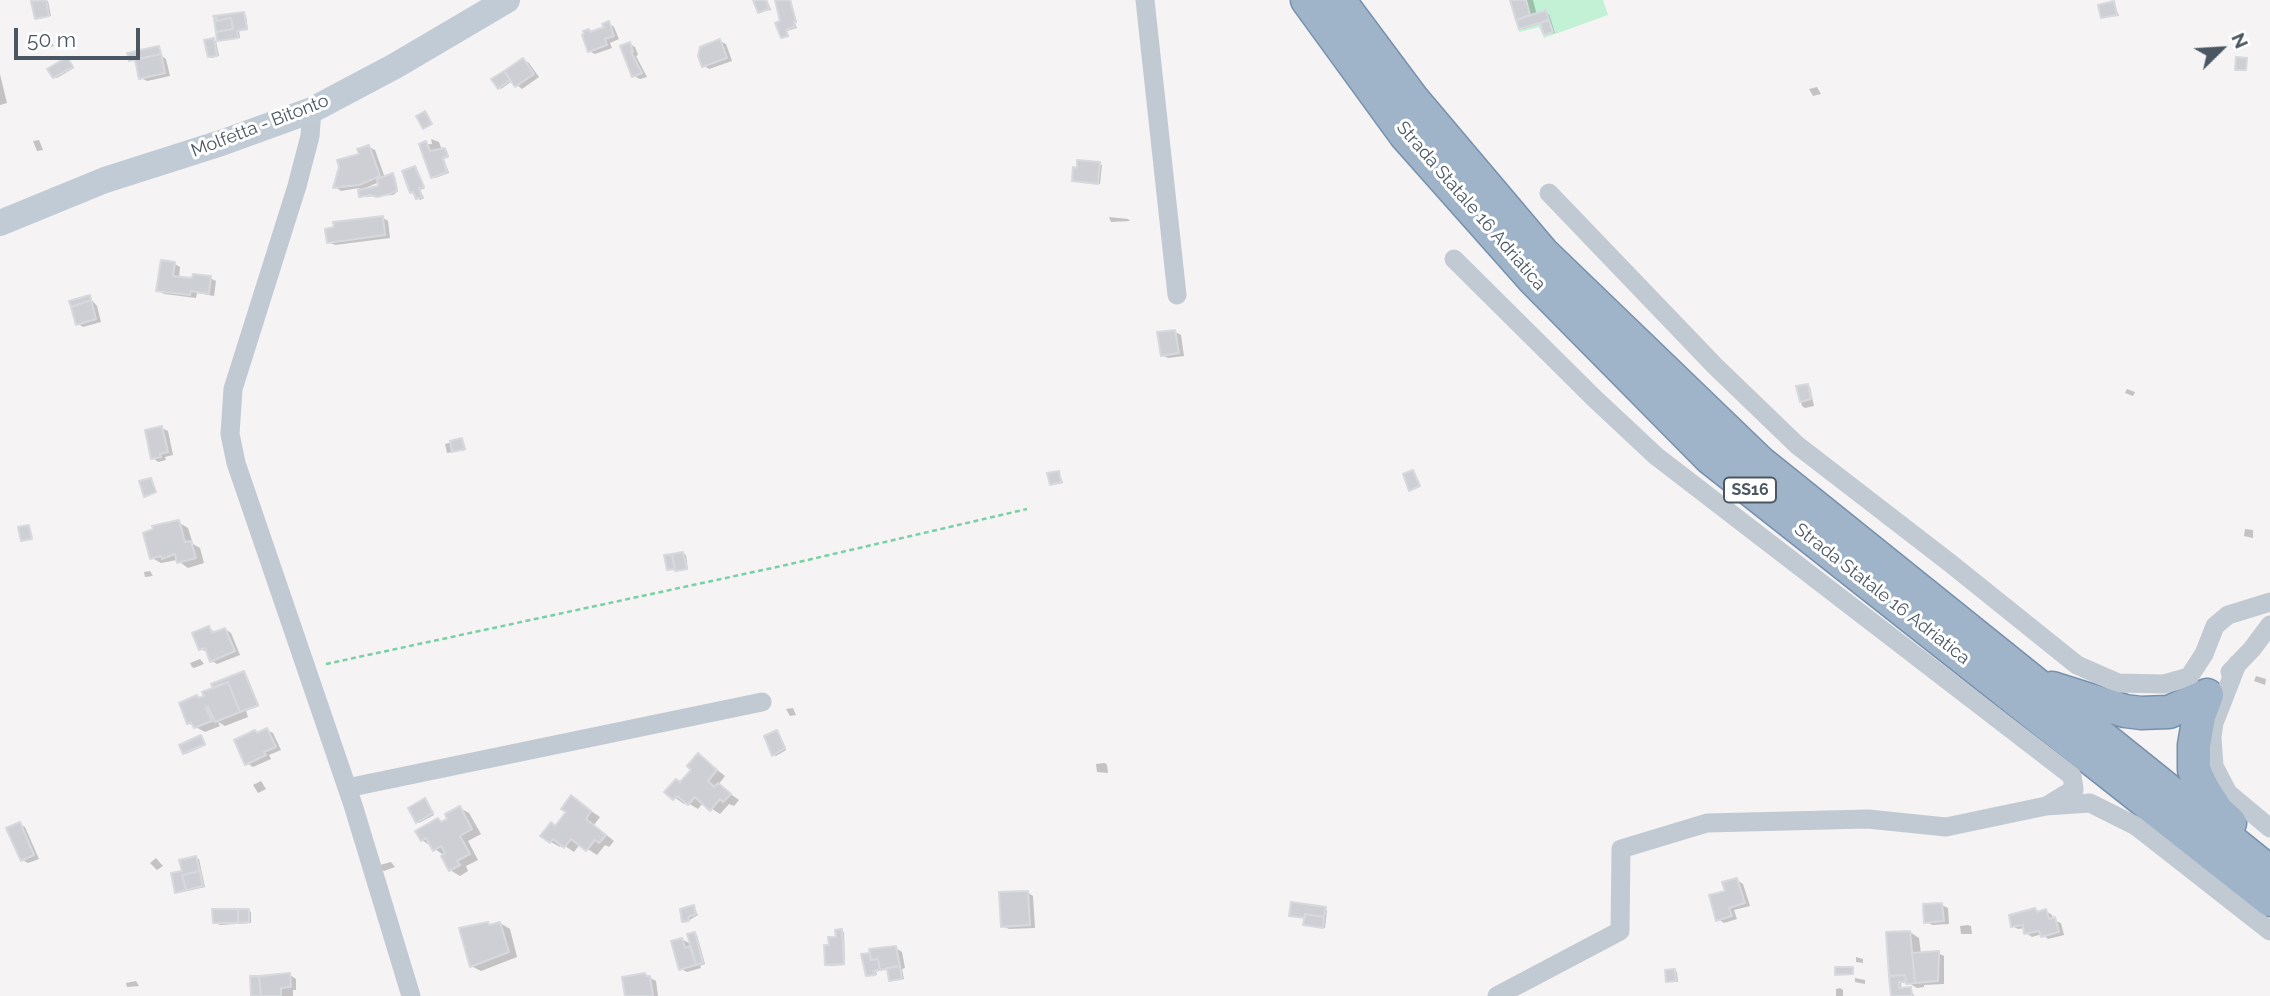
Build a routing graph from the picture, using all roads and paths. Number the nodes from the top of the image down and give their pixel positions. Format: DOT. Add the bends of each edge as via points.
graph roads {
  1 [pos="507,0"];
  2 [pos="1145,0"];
  3 [pos="1307,0"];
  4 [pos="1339,0"];
  5 [pos="312,110"];
  6 [pos="1549,192"];
  7 [pos="0,223"];
  8 [pos="1454,259"];
  9 [pos="1177,295"];
  10 [pos="1027,509"];
  11 [pos="2270,602"];
  12 [pos="2270,625"];
  13 [pos="2237,664"];
  14 [pos="305,669"];
  15 [pos="2024,676"];
  16 [pos="2207,695"];
  17 [pos="762,702"];
  18 [pos="346,788"];
  19 [pos="2046,806"];
  20 [pos="2270,828"];
  21 [pos="2267,870"];
  22 [pos="2270,900"];
  23 [pos="2270,931"];
  24 [pos="1529,988"];
  25 [pos="411,996"];
  26 [pos="1497,996"];
  1 -- 5 [label="main road, Molfetta - Bitonto"];
  2 -- 9 [label="street"];
  3 -- 22 [label="highway, Strada Statale 16 Adriatica / SS16" via="1415,146 1533,279 1710,458"];
  4 -- 15 [label="highway, Strada Statale 16 Adriatica / SS16" via="1412,98 1543,254 1761,463"];
  5 -- 7 [label="main road, Molfetta - Bitonto" via="105,180"];
  5 -- 14 [label="street" via="297,186 233,389 230,434"];
  6 -- 11 [label="street" via="1797,445 2077,665 2118,683 2164,684 2189,677 2215,626 2228,615"];
  8 -- 19 [label="street" via="1656,456 2072,776 2074,789"];
  10 -- 14 [label="path"];
  12 -- 13 [label="street"];
  13 -- 16 [label="street"];
  13 -- 20 [label="street" via="2214,723 2214,766 2228,793"];
  14 -- 18 [label="street"];
  15 -- 16 [label="highway, SS16" via="2065,694 2141,713 2169,712"];
  15 -- 21 [label="highway, Strada Statale 16 Adriatica / SS16"];
  16 -- 21 [label="highway, SS16" via="2199,716 2194,770 2217,811 2243,836"];
  17 -- 18 [label="street"];
  18 -- 25 [label="street"];
  19 -- 23 [label="street" via="2090,803 2136,826"];
  19 -- 24 [label="street" via="1946,827 1868,818 1707,823 1621,849 1620,931"];
  24 -- 26 [label="street"];
}
